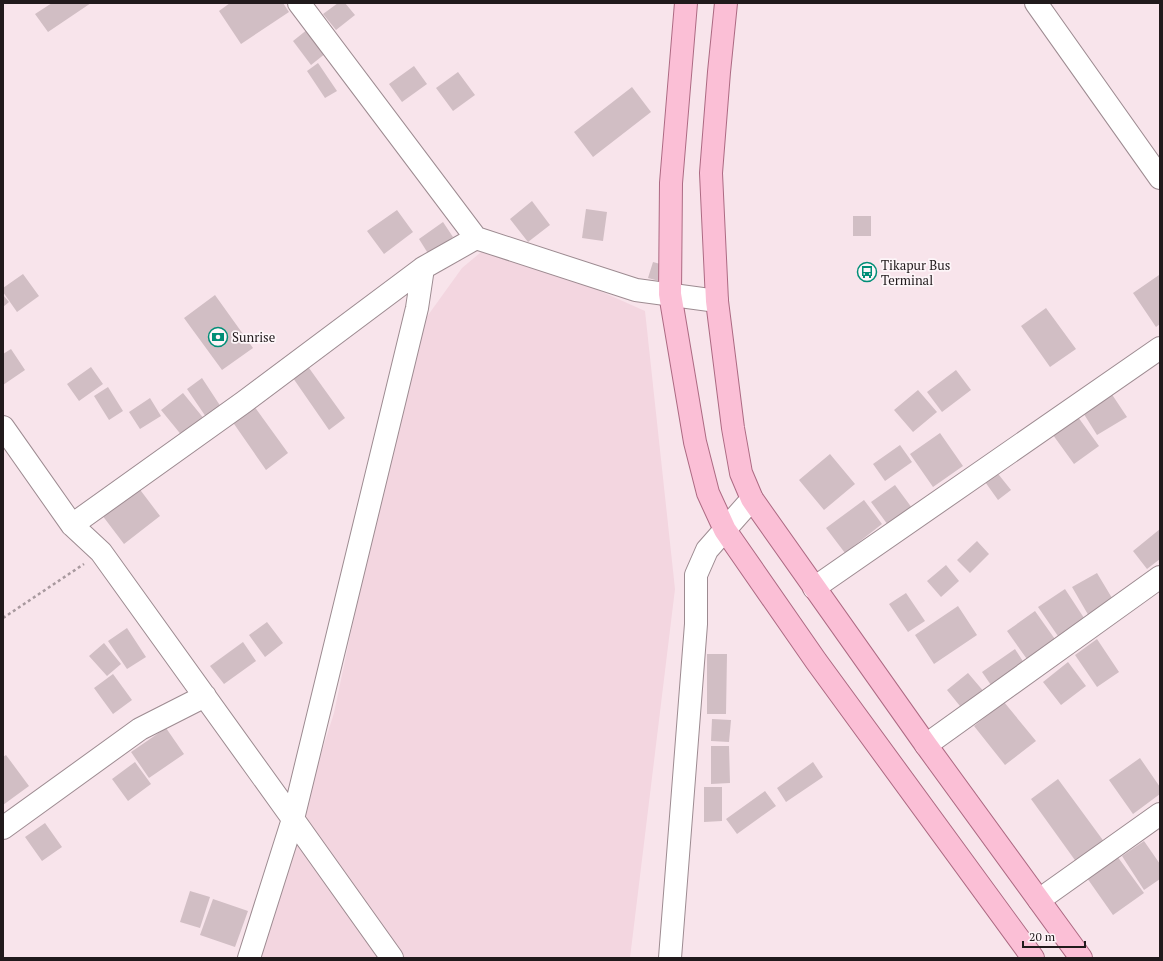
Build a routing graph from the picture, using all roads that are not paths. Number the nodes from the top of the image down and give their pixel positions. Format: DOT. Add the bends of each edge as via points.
graph roads {
  1 [pos="299,3"];
  2 [pos="686,3"];
  3 [pos="726,3"];
  4 [pos="1036,3"];
  5 [pos="1160,178"];
  6 [pos="476,238"];
  7 [pos="423,268"];
  8 [pos="670,294"];
  9 [pos="717,301"];
  10 [pos="1160,348"];
  11 [pos="3,427"];
  12 [pos="752,499"];
  13 [pos="72,525"];
  14 [pos="725,530"];
  15 [pos="1160,577"];
  16 [pos="814,588"];
  17 [pos="205,696"];
  18 [pos="926,745"];
  19 [pos="1160,814"];
  20 [pos="293,819"];
  21 [pos="3,828"];
  22 [pos="1039,900"];
  23 [pos="249,958"];
  24 [pos="392,958"];
  25 [pos="670,958"];
  26 [pos="1033,958"];
  27 [pos="1081,958"];
  1 -- 6 [label="street"];
  2 -- 8 [label="main road" via="671,182"];
  3 -- 9 [label="main road" via="711,173"];
  4 -- 5 [label="street"];
  6 -- 7 [label="street"];
  6 -- 8 [label="street" via="636,290"];
  7 -- 13 [label="street" via="244,402"];
  7 -- 20 [label="street" via="417,308"];
  8 -- 9 [label="street"];
  8 -- 14 [label="main road" via="695,442 708,493"];
  9 -- 12 [label="main road" via="733,428 741,473"];
  10 -- 16 [label="street"];
  11 -- 13 [label="street"];
  12 -- 14 [label="street"];
  12 -- 16 [label="main road"];
  13 -- 17 [label="street" via="101,552"];
  14 -- 25 [label="street" via="707,550 696,575 696,624"];
  14 -- 26 [label="main road" via="816,660"];
  15 -- 18 [label="street"];
  16 -- 18 [label="main road"];
  17 -- 20 [label="street"];
  17 -- 21 [label="street" via="140,729"];
  18 -- 22 [label="main road"];
  19 -- 22 [label="street"];
  20 -- 23 [label="street"];
  20 -- 24 [label="street"];
  22 -- 27 [label="main road"];
}
